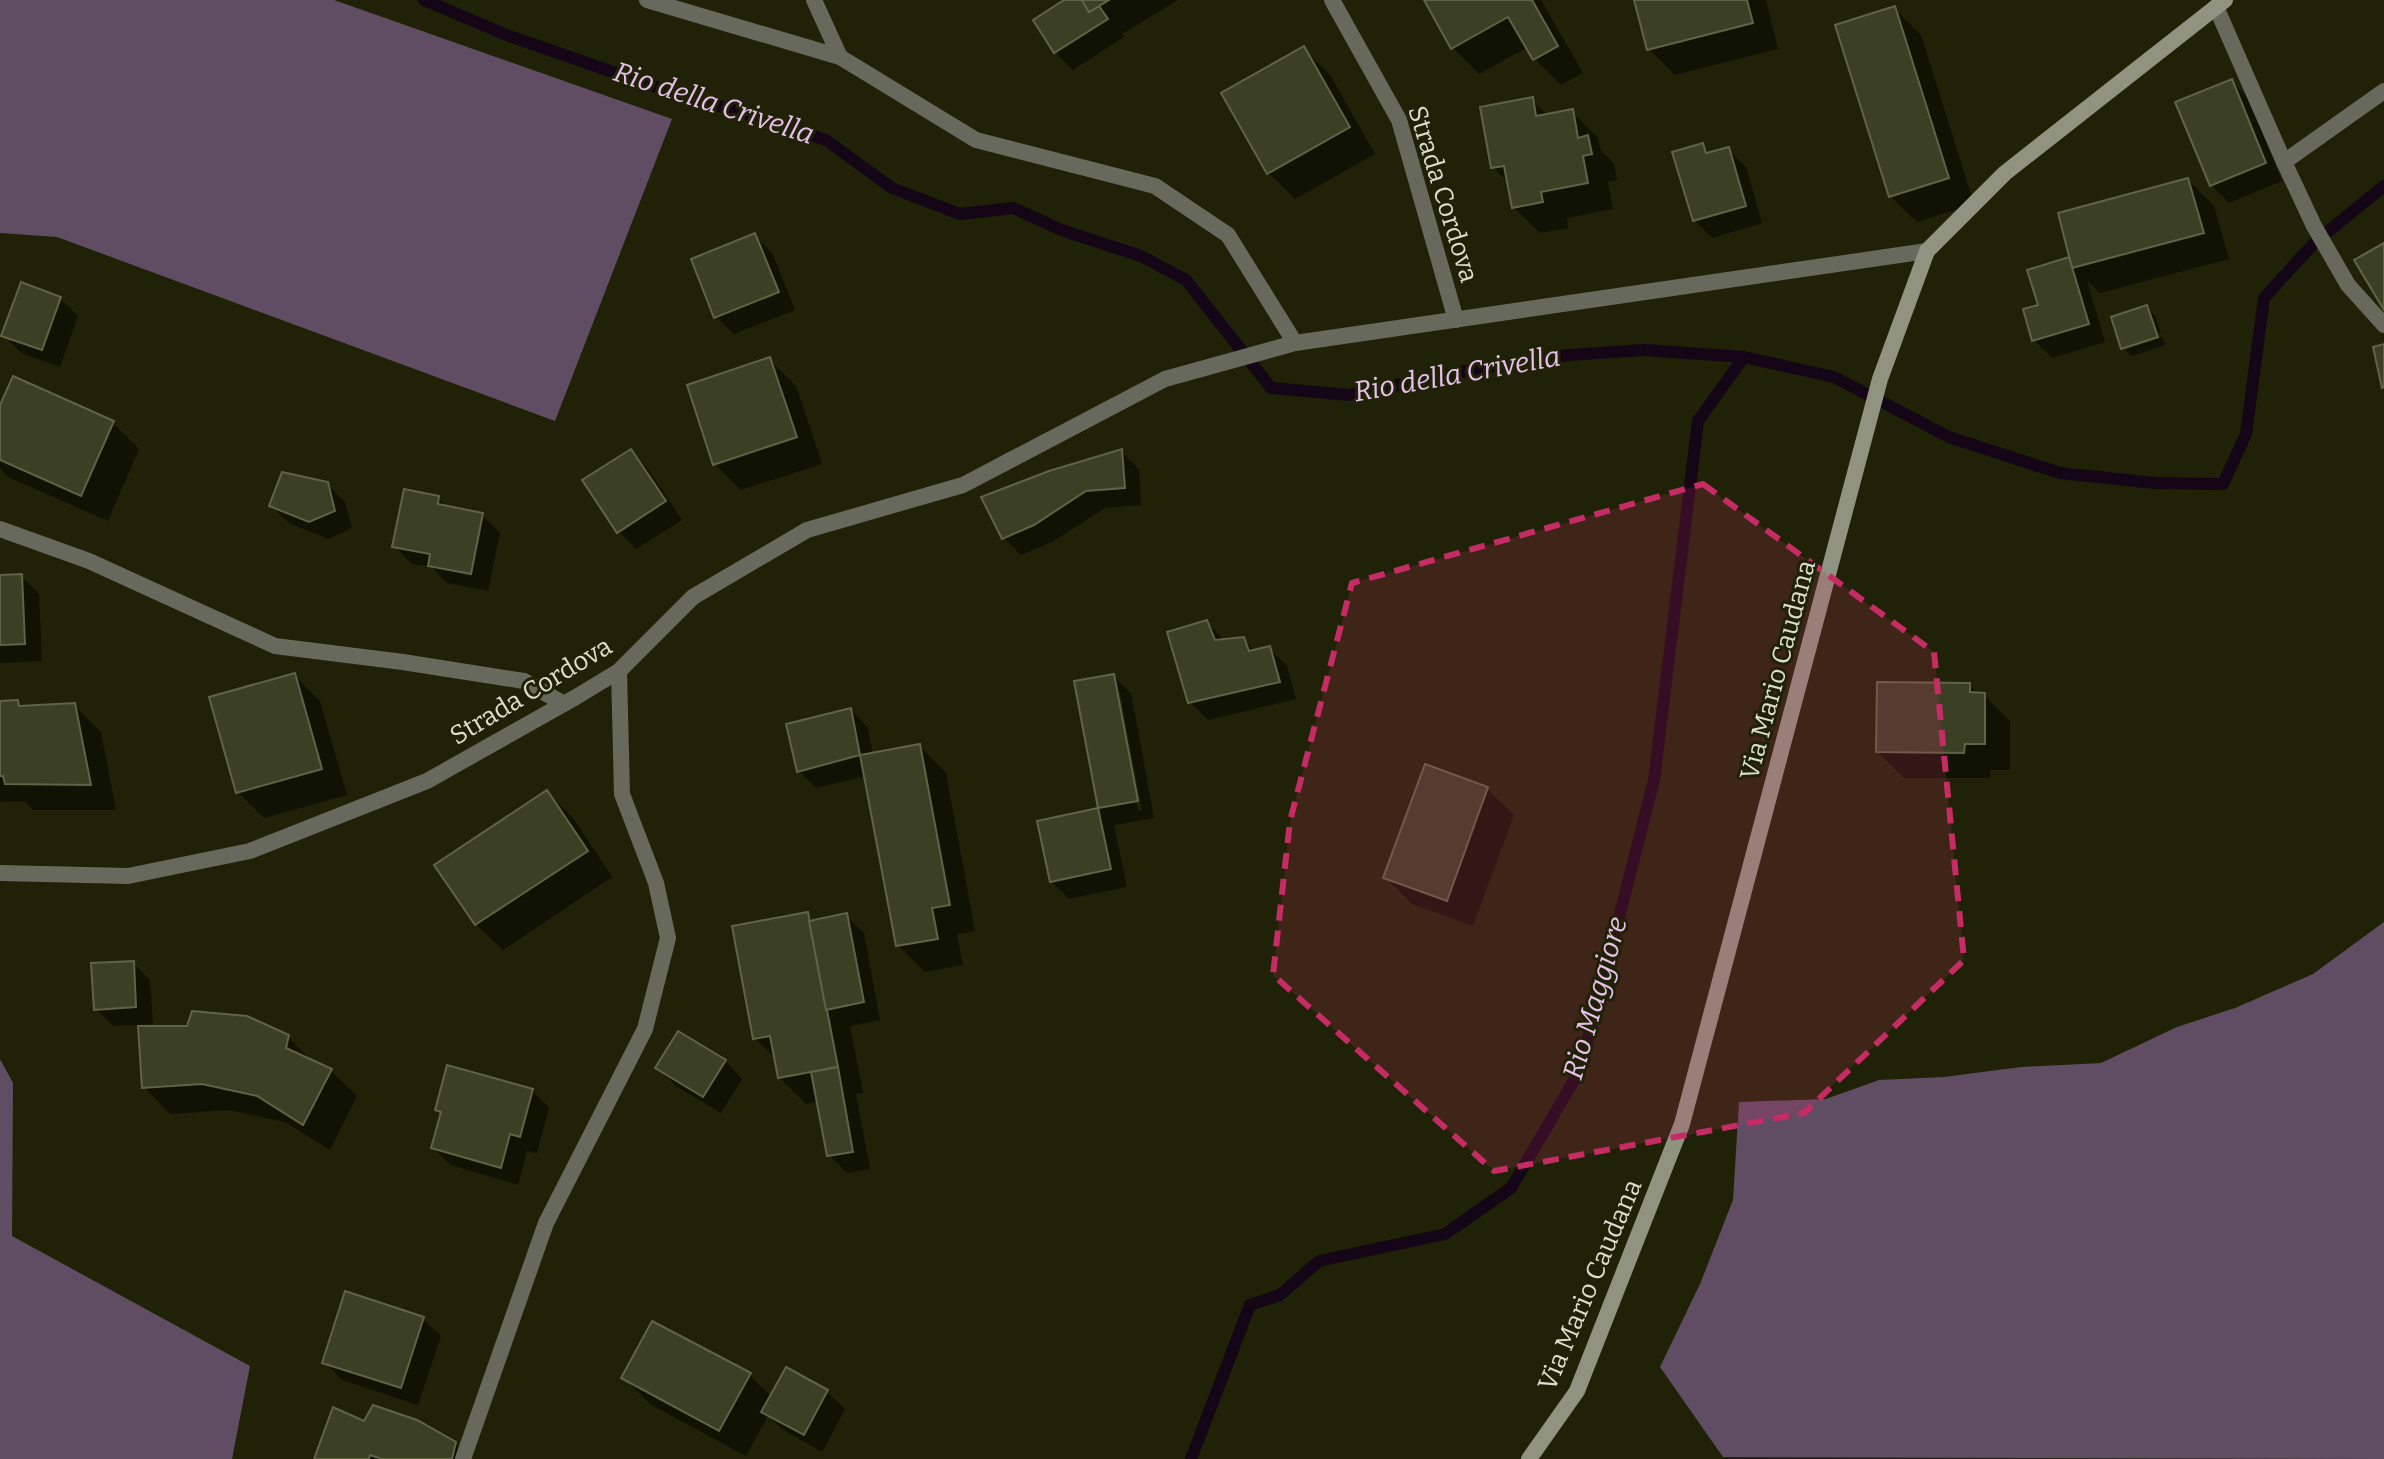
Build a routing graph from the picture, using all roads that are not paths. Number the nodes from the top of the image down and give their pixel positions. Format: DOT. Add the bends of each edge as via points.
graph roads {
  1 [pos="647,0"];
  2 [pos="814,0"];
  3 [pos="1332,0"];
  4 [pos="2221,3"];
  5 [pos="840,57"];
  6 [pos="2384,91"];
  7 [pos="2284,162"];
  8 [pos="1927,251"];
  9 [pos="1456,320"];
  10 [pos="2384,325"];
  11 [pos="1295,343"];
  12 [pos="0,529"];
  13 [pos="619,671"];
  14 [pos="564,704"];
  15 [pos="0,873"];
  16 [pos="463,1459"];
  17 [pos="1529,1459"];
  1 -- 5 [label="street"];
  2 -- 5 [label="street"];
  3 -- 9 [label="street, Strada Cordova" via="1399,120"];
  4 -- 7 [label="street"];
  4 -- 8 [label="main road, Via Mario Caudana" via="2005,173"];
  5 -- 11 [label="street" via="976,140 1155,186 1228,235"];
  6 -- 7 [label="street"];
  7 -- 10 [label="street" via="2348,285"];
  8 -- 9 [label="street, Strada Cordova"];
  8 -- 17 [label="main road, Via Mario Caudana" via="1880,379 1682,1124 1577,1391"];
  9 -- 11 [label="street, Strada Cordova"];
  11 -- 13 [label="street, Strada Cordova" via="1165,379 963,485 807,530 693,597"];
  12 -- 14 [label="street" via="89,561 275,646 524,681"];
  13 -- 14 [label="street, Strada Cordova"];
  13 -- 16 [label="street" via="622,794 656,883 668,938 645,1029 546,1223"];
  14 -- 15 [label="street, Strada Cordova" via="427,781 250,851 128,876"];
}
